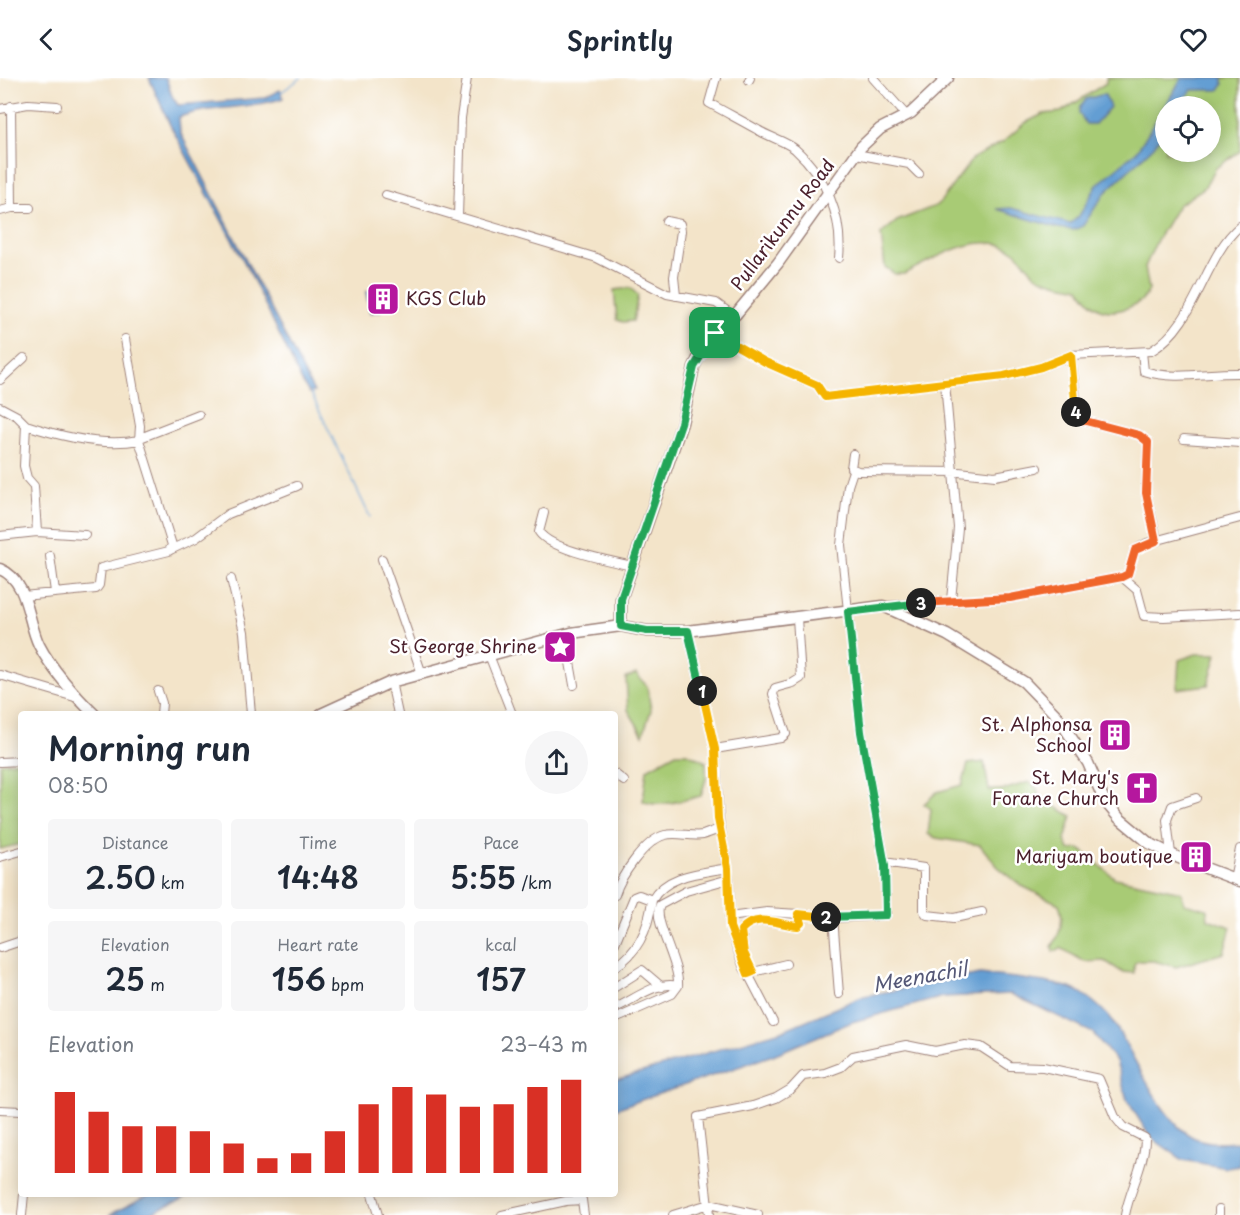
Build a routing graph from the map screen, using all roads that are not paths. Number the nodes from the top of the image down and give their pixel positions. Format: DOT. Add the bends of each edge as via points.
graph roads {
  1 [pos="467,78"];
  2 [pos="716,78"];
  3 [pos="873,78"];
  4 [pos="943,80"];
  5 [pos="11,106"];
  6 [pos="57,106"];
  7 [pos="0,109"];
  8 [pos="906,116"];
  9 [pos="856,154"];
  10 [pos="919,174"];
  11 [pos="829,193"];
  12 [pos="386,195"];
  13 [pos="12,208"];
  14 [pos="30,208"];
  15 [pos="0,211"];
  16 [pos="458,216"];
  17 [pos="666,221"];
  18 [pos="1240,226"];
  19 [pos="839,258"];
  20 [pos="676,296"];
  21 [pos="734,316"];
  22 [pos="715,333"];
  23 [pos="125,339"];
  24 [pos="1142,352"];
  25 [pos="1071,355"];
  26 [pos="24,358"];
  27 [pos="1240,373"];
  28 [pos="0,380"];
  29 [pos="945,383"];
  30 [pos="0,407"];
  31 [pos="199,415"];
  32 [pos="26,425"];
  33 [pos="139,439"];
  34 [pos="1184,439"];
  35 [pos="1240,443"];
  36 [pos="853,454"];
  37 [pos="1037,468"];
  38 [pos="853,471"];
  39 [pos="953,472"];
  40 [pos="297,486"];
  41 [pos="544,513"];
  42 [pos="1240,519"];
  43 [pos="37,532"];
  44 [pos="85,535"];
  45 [pos="0,536"];
  46 [pos="1156,541"];
  47 [pos="170,550"];
  48 [pos="50,556"];
  49 [pos="382,559"];
  50 [pos="632,566"];
  51 [pos="0,569"];
  52 [pos="1122,577"];
  53 [pos="231,579"];
  54 [pos="55,592"];
  55 [pos="23,596"];
  56 [pos="951,600"];
  57 [pos="883,606"];
  58 [pos="848,612"];
  59 [pos="1240,613"];
  60 [pos="797,618"];
  61 [pos="621,626"];
  62 [pos="688,631"];
  63 [pos="565,634"];
  64 [pos="489,655"];
  65 [pos="422,674"];
  66 [pos="0,675"];
  67 [pos="391,682"];
  68 [pos="574,685"];
  69 [pos="158,691"];
  70 [pos="79,698"];
  71 [pos="91,711"];
  72 [pos="161,711"];
  73 [pos="251,711"];
  74 [pos="328,711"];
  75 [pos="397,711"];
  76 [pos="511,711"];
  77 [pos="715,749"];
  78 [pos="18,761"];
  79 [pos="0,762"];
  80 [pos="618,776"];
  81 [pos="624,781"];
  82 [pos="1196,798"];
  83 [pos="721,828"];
  84 [pos="1240,849"];
  85 [pos="18,852"];
  86 [pos="1170,854"];
  87 [pos="0,857"];
  88 [pos="884,862"];
  89 [pos="728,868"];
  90 [pos="729,879"];
  91 [pos="1237,880"];
  92 [pos="618,890"];
  93 [pos="652,900"];
  94 [pos="982,912"];
  95 [pos="652,913"];
  96 [pos="798,914"];
  97 [pos="729,917"];
  98 [pos="833,917"];
  99 [pos="618,936"];
  100 [pos="18,942"];
  101 [pos="0,948"];
  102 [pos="618,964"];
  103 [pos="786,964"];
  104 [pos="750,973"];
  105 [pos="618,985"];
  106 [pos="670,986"];
  107 [pos="839,994"];
  108 [pos="618,1006"];
  109 [pos="618,1018"];
  110 [pos="773,1022"];
  111 [pos="0,1110"];
  112 [pos="18,1111"];
  113 [pos="24,1197"];
  114 [pos="373,1197"];
  115 [pos="709,1204"];
  116 [pos="22,1215"];
  117 [pos="378,1215"];
  118 [pos="502,1215"];
  119 [pos="584,1215"];
  120 [pos="673,1215"];
  121 [pos="709,1215"];
  122 [pos="758,1215"];
  123 [pos="1125,1215"];
  1 -- 16 [label="street" via="461,118"];
  2 -- 11 [label="street" via="709,103 793,147 819,174"];
  3 -- 8 [label="street"];
  4 -- 8 [label="main road, Pullarikunnu Road"];
  5 -- 6 [label="street"];
  5 -- 7 [label="street"];
  5 -- 13 [label="street"];
  8 -- 9 [label="main road, Pullarikunnu Road" via="880,129"];
  9 -- 10 [label="street" via="909,164"];
  9 -- 11 [label="main road, Pullarikunnu Road"];
  11 -- 19 [label="street" via="841,241"];
  11 -- 21 [label="main road, Pullarikunnu Road"];
  12 -- 16 [label="street"];
  13 -- 14 [label="street"];
  13 -- 15 [label="street"];
  16 -- 20 [label="street" via="597,258"];
  17 -- 20 [label="street" via="680,224 681,231 674,277"];
  18 -- 24 [label="street" via="1222,249 1177,327 1156,349"];
  20 -- 21 [label="street" via="716,303"];
  21 -- 22 [label="main road, Pullarikunnu Road"];
  22 -- 29 [label="street" via="765,362 817,385 825,397"];
  22 -- 50 [label="main road, Pullarikunnu Road" via="694,367 681,423"];
  23 -- 33 [label="street"];
  24 -- 25 [label="street"];
  24 -- 27 [label="street" via="1144,371 1157,375"];
  25 -- 29 [label="street" via="1004,376"];
  25 -- 46 [label="street" via="1078,419 1139,435 1148,442 1146,493"];
  26 -- 28 [label="street"];
  29 -- 39 [label="street"];
  30 -- 32 [label="street"];
  31 -- 33 [label="street"];
  32 -- 33 [label="street" via="60,436 116,443"];
  32 -- 43 [label="street" via="24,465 34,486"];
  33 -- 47 [label="street" via="170,535"];
  34 -- 35 [label="street"];
  36 -- 38 [label="street"];
  37 -- 39 [label="street" via="995,476"];
  38 -- 39 [label="street"];
  38 -- 58 [label="street" via="841,545"];
  39 -- 56 [label="street" via="958,528"];
  40 -- 47 [label="street" via="228,514 196,538"];
  41 -- 50 [label="street" via="539,532 543,538"];
  42 -- 46 [label="street"];
  43 -- 44 [label="street"];
  43 -- 45 [label="street"];
  46 -- 52 [label="street" via="1135,550 1128,574"];
  47 -- 54 [label="street" via="101,568 96,589"];
  48 -- 54 [label="street"];
  49 -- 65 [label="street"];
  50 -- 61 [label="main road, Pullarikunnu Road" via="621,599"];
  51 -- 55 [label="main road" via="12,577"];
  52 -- 56 [label="street" via="1019,596"];
  52 -- 59 [label="street" via="1137,590 1144,616"];
  53 -- 73 [label="street" via="245,640"];
  54 -- 55 [label="street"];
  55 -- 70 [label="main road" via="40,645"];
  56 -- 57 [label="street"];
  57 -- 58 [label="main road"];
  57 -- 86 [label="main road" via="947,635 1023,682 1057,716 1088,763 1104,800 1119,818 1149,843"];
  58 -- 60 [label="main road"];
  58 -- 88 [label="street" via="861,732"];
  60 -- 62 [label="main road"];
  60 -- 77 [label="street" via="801,678 775,688 773,694 786,734"];
  61 -- 62 [label="main road" via="647,631"];
  61 -- 63 [label="main road"];
  62 -- 77 [label="street"];
  63 -- 64 [label="main road"];
  63 -- 68 [label="street"];
  64 -- 65 [label="main road"];
  64 -- 76 [label="street"];
  65 -- 67 [label="main road"];
  66 -- 70 [label="street"];
  67 -- 74 [label="main road"];
  67 -- 75 [label="street"];
  69 -- 72 [label="street"];
  70 -- 71 [label="main road"];
  77 -- 83 [label="street"];
  78 -- 79 [label="street"];
  80 -- 81 [label="street"];
  82 -- 86 [label="street" via="1172,806 1167,820"];
  83 -- 89 [label="street"];
  83 -- 92 [label="street" via="702,835 660,837 627,870"];
  84 -- 91 [label="street"];
  85 -- 87 [label="street"];
  86 -- 91 [label="main road"];
  88 -- 94 [label="street" via="924,867 927,915 954,918"];
  88 -- 98 [label="street" via="885,916"];
  89 -- 90 [label="street"];
  89 -- 93 [label="street" via="679,878 664,886"];
  90 -- 97 [label="street"];
  90 -- 106 [label="street" via="686,891 657,908 676,966"];
  93 -- 95 [label="street"];
  93 -- 99 [label="street" via="634,897"];
  95 -- 102 [label="street" via="638,946"];
  95 -- 106 [label="street" via="670,962"];
  96 -- 97 [label="street" via="767,912"];
  96 -- 98 [label="street"];
  96 -- 104 [label="street" via="798,926 765,920 747,924 741,930"];
  97 -- 104 [label="street"];
  98 -- 107 [label="street"];
  100 -- 101 [label="street"];
  103 -- 104 [label="street"];
  104 -- 110 [label="street"];
  105 -- 106 [label="street" via="642,970"];
  106 -- 108 [label="street" via="649,990"];
  106 -- 109 [label="street" via="672,994"];
  111 -- 112 [label="street"];
  113 -- 116 [label="street"];
  114 -- 117 [label="street"];
  115 -- 120 [label="street"];
  115 -- 121 [label="street"];
  115 -- 122 [label="street"];
  115 -- 123 [label="street" via="698,1117 776,1098 803,1076 841,1067 853,1056 906,1045 934,1051 965,1045 981,1047 1010,1066 1043,1067 1099,1079 1115,1117 1123,1127 1145,1138"];
  118 -- 119 [label="street" via="582,1200"];
}
